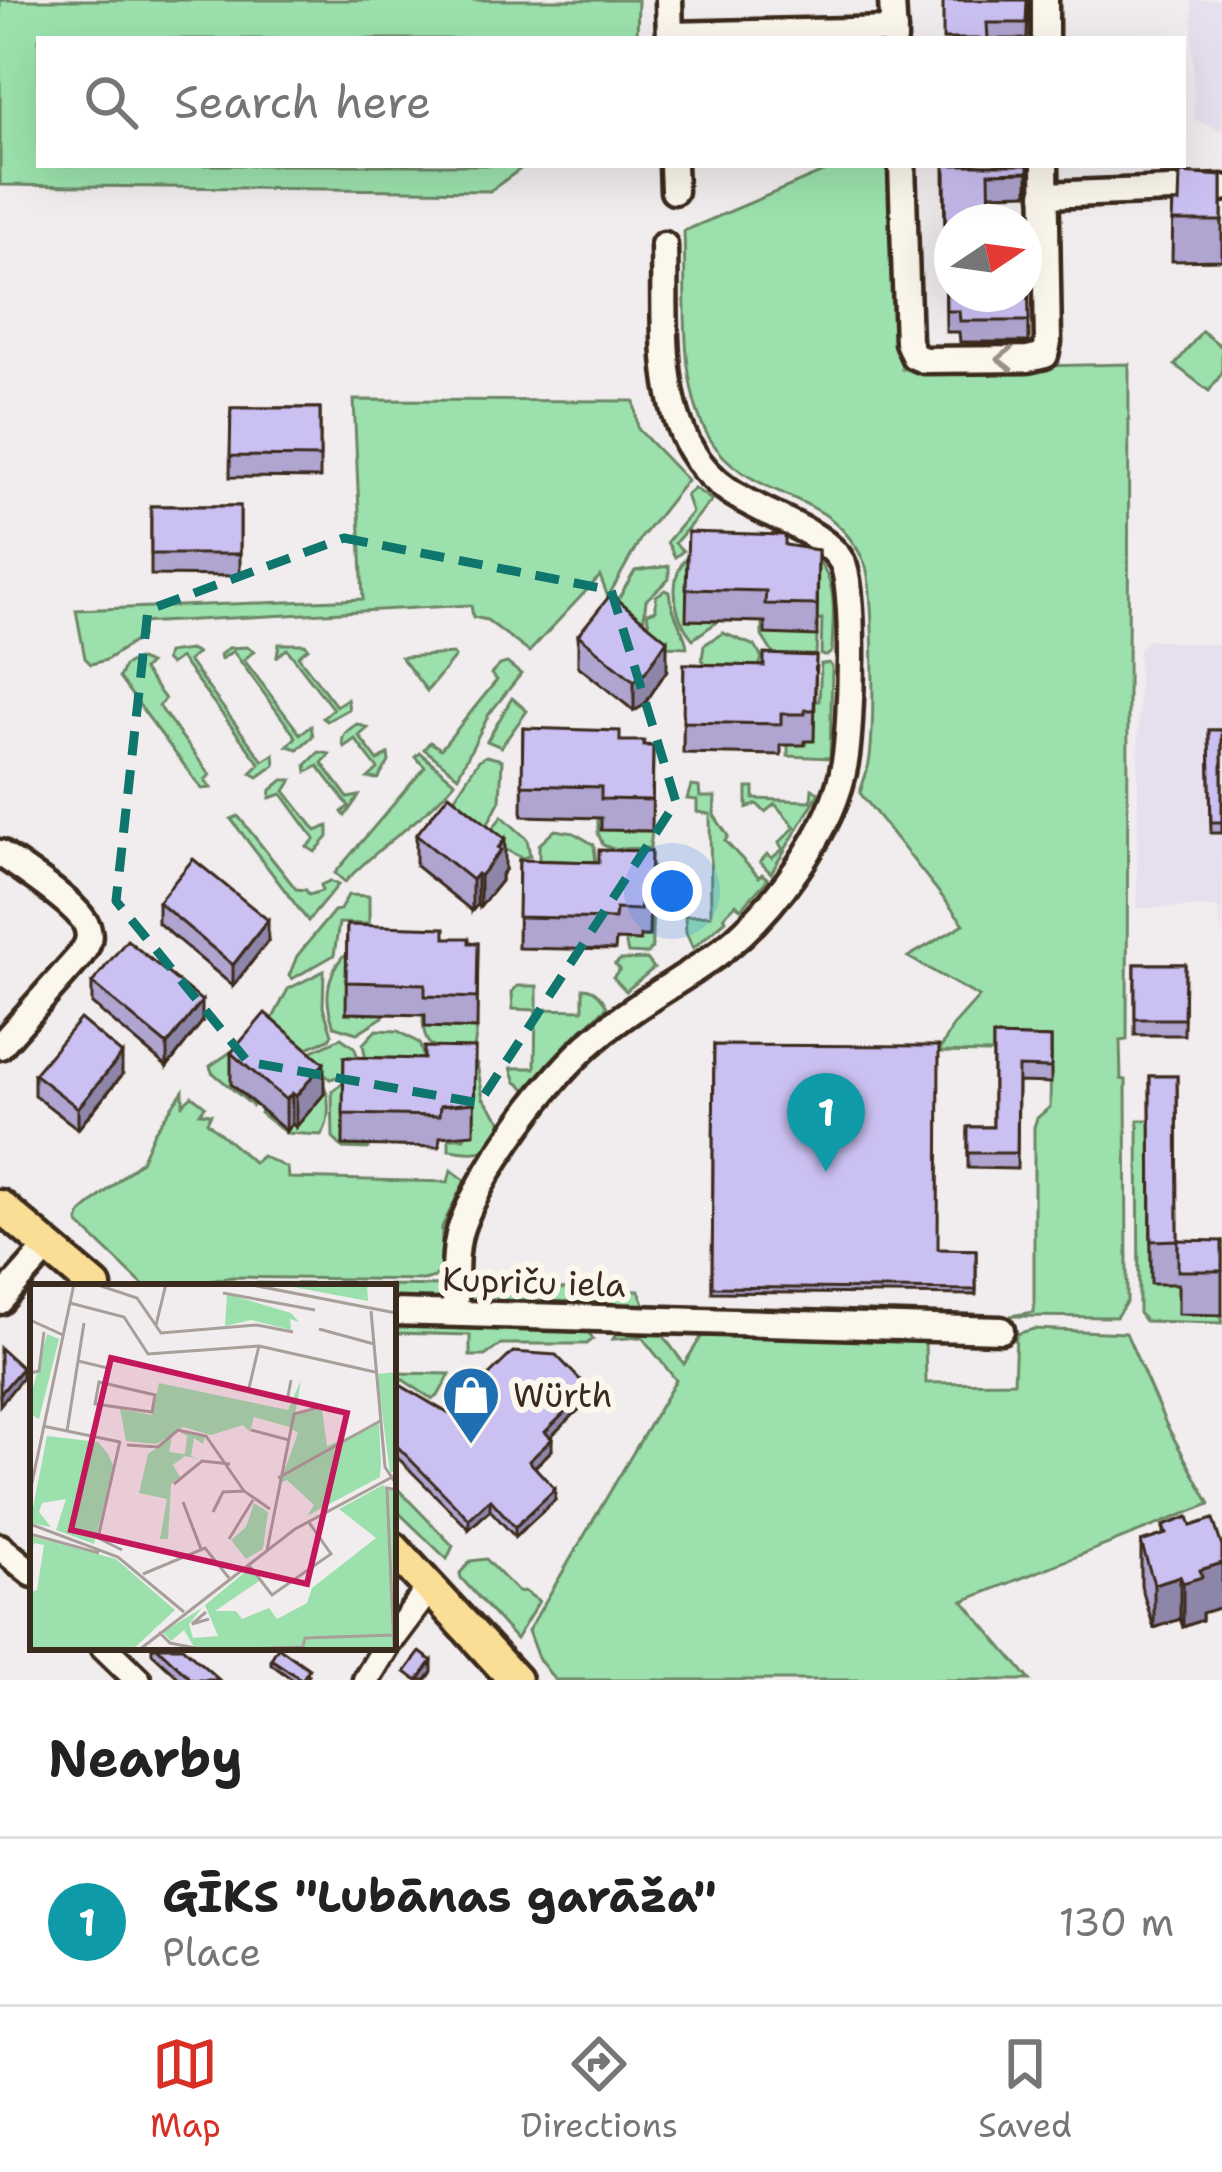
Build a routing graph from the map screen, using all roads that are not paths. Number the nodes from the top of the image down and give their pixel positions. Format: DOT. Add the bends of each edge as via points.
graph roads {
  1 [pos="669,0"];
  2 [pos="892,0"];
  3 [pos="1045,0"];
  4 [pos="894,35"];
  5 [pos="670,36"];
  6 [pos="782,36"];
  7 [pos="1045,36"];
  8 [pos="902,168"];
  9 [pos="1045,168"];
  10 [pos="1222,188"];
  11 [pos="1045,195"];
  12 [pos="664,245"];
  13 [pos="0,853"];
  14 [pos="0,1046"];
  15 [pos="0,1206"];
  16 [pos="48,1246"];
  17 [pos="92,1284"];
  18 [pos="0,1301"];
  19 [pos="396,1312"];
  20 [pos="455,1312"];
  21 [pos="1001,1330"];
  22 [pos="0,1547"];
  23 [pos="396,1551"];
  24 [pos="30,1572"];
  25 [pos="431,1586"];
  26 [pos="396,1632"];
  27 [pos="107,1650"];
  28 [pos="384,1650"];
  29 [pos="137,1680"];
  30 [pos="366,1680"];
  31 [pos="514,1680"];
  1 -- 5 [label="street"];
  2 -- 4 [label="street"];
  3 -- 7 [label="street"];
  4 -- 6 [label="street"];
  11 -- 8 [label="street, one-way" via="1045,355 924,360 908,342"];
  9 -- 11 [label="street"];
  10 -- 11 [label="street"];
  12 -- 20 [label="street" via="671,397 693,454 727,491 820,539 842,563 850,589 846,758 822,825 763,911 719,953 591,1042 530,1110 463,1221"];
  13 -- 14 [label="street" via="77,911 89,933 79,957"];
  15 -- 16 [label="main road"];
  16 -- 17 [label="main road"];
  16 -- 18 [label="street"];
  19 -- 20 [label="street, Kupriču iela"];
  20 -- 21 [label="street, Kupriču iela"];
  22 -- 24 [label="street"];
  23 -- 25 [label="main road"];
  25 -- 26 [label="street"];
  25 -- 31 [label="main road"];
  27 -- 29 [label="street"];
  28 -- 30 [label="street"];
}
